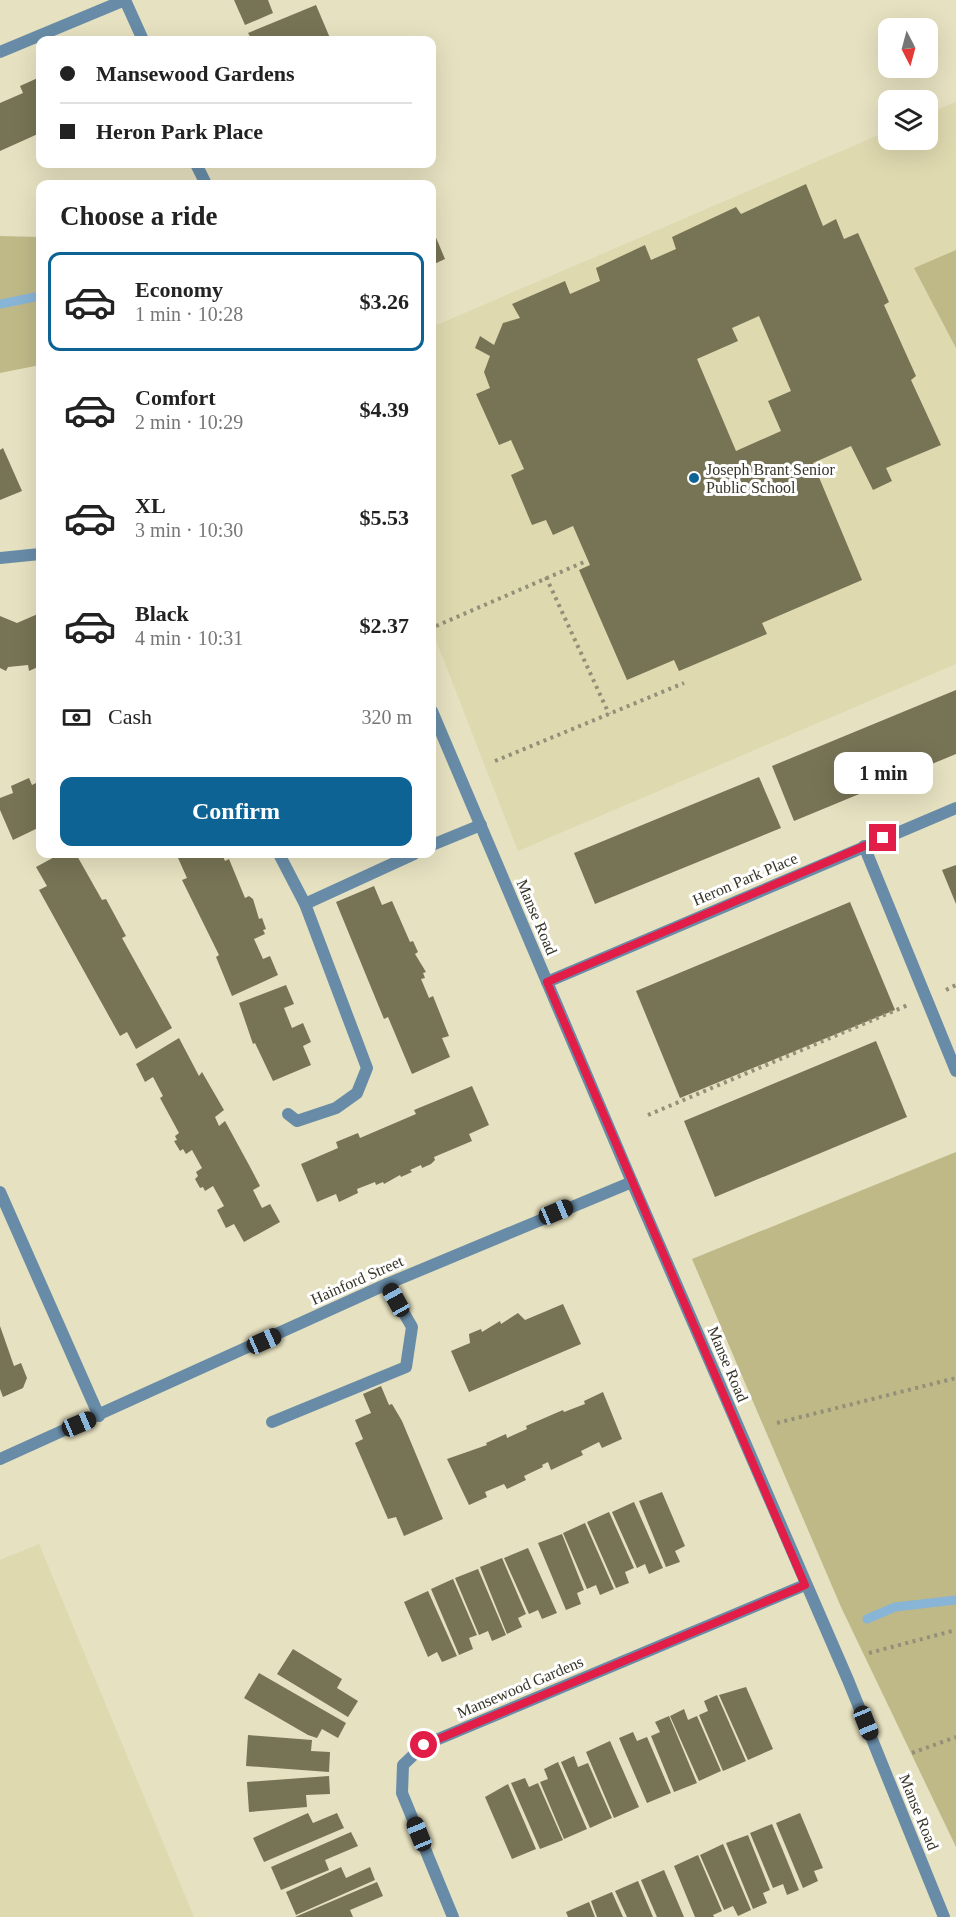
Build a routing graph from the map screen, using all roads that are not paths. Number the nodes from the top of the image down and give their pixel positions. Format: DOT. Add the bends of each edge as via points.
graph roads {
  1 [pos="125,0"];
  2 [pos="38,36"];
  3 [pos="141,36"];
  4 [pos="36,37"];
  5 [pos="0,52"];
  6 [pos="36,554"];
  7 [pos="0,558"];
  8 [pos="436,720"];
  9 [pos="956,808"];
  10 [pos="481,825"];
  11 [pos="436,843"];
  12 [pos="864,846"];
  13 [pos="281,858"];
  14 [pos="405,858"];
  15 [pos="304,904"];
  16 [pos="547,982"];
  17 [pos="956,1071"];
  18 [pos="288,1114"];
  19 [pos="632,1182"];
  20 [pos="0,1192"];
  21 [pos="387,1284"];
  22 [pos="99,1416"];
  23 [pos="272,1422"];
  24 [pos="0,1459"];
  25 [pos="805,1585"];
  26 [pos="942,1916"];
  27 [pos="453,1917"];
  1 -- 2 [label="street"];
  1 -- 3 [label="street"];
  4 -- 5 [label="street"];
  6 -- 7 [label="street"];
  8 -- 10 [label="street, Manse Road"];
  9 -- 12 [label="street, Heron Park Place"];
  10 -- 11 [label="street"];
  10 -- 16 [label="street, Manse Road"];
  12 -- 16 [label="street, Heron Park Place"];
  12 -- 17 [label="street"];
  13 -- 15 [label="street"];
  14 -- 15 [label="street"];
  15 -- 18 [label="street" via="367,1068 357,1093 336,1108 297,1121"];
  16 -- 19 [label="street, Manse Road"];
  19 -- 21 [label="street, Hainford Street"];
  19 -- 25 [label="street, Manse Road"];
  20 -- 22 [label="street"];
  21 -- 22 [label="street, Hainford Street"];
  21 -- 23 [label="street" via="412,1327 406,1367"];
  22 -- 24 [label="street, Hainford Street"];
  25 -- 26 [label="street, Manse Road" via="848,1680"];
  25 -- 27 [label="street, Mansewood Gardens" via="424,1745 402,1765 402,1792"];
}
